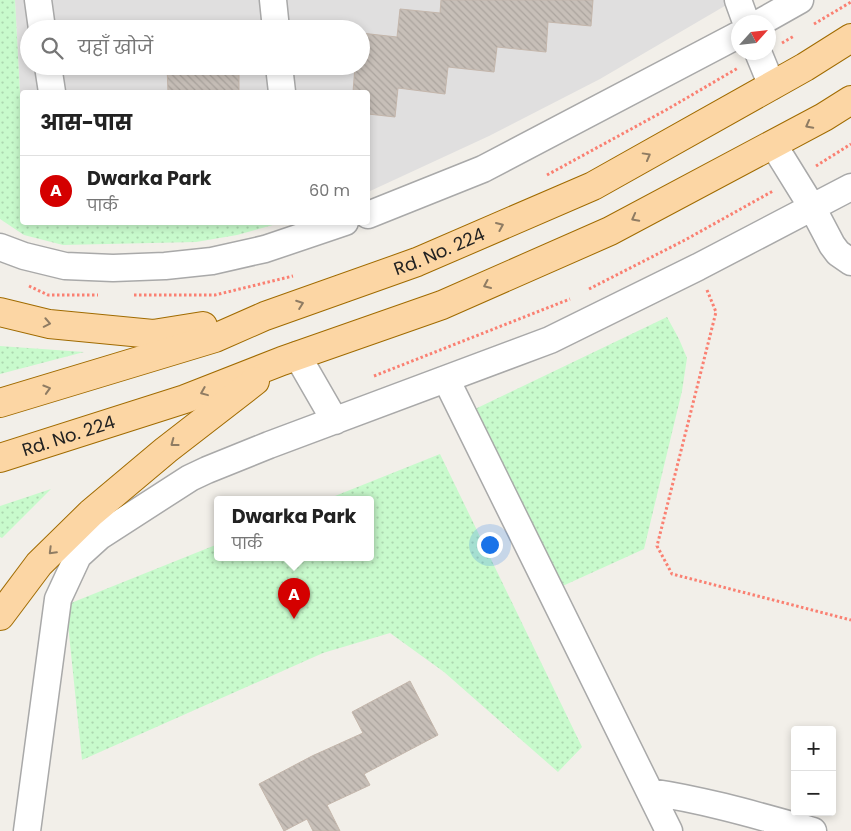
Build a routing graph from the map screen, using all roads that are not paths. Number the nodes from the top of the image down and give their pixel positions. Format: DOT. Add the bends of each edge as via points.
graph roads {
  1 [pos="38,0"];
  2 [pos="273,0"];
  3 [pos="738,0"];
  4 [pos="800,0"];
  5 [pos="743,15"];
  6 [pos="774,15"];
  7 [pos="41,20"];
  8 [pos="275,20"];
  9 [pos="851,38"];
  10 [pos="731,39"];
  11 [pos="761,60"];
  12 [pos="49,75"];
  13 [pos="280,75"];
  14 [pos="772,86"];
  15 [pos="52,90"];
  16 [pos="282,90"];
  17 [pos="851,100"];
  18 [pos="773,144"];
  19 [pos="851,187"];
  20 [pos="812,207"];
  21 [pos="370,213"];
  22 [pos="336,225"];
  23 [pos="0,247"];
  24 [pos="851,262"];
  25 [pos="0,312"];
  26 [pos="265,316"];
  27 [pos="290,358"];
  28 [pos="446,379"];
  29 [pos="0,403"];
  30 [pos="334,421"];
  31 [pos="0,458"];
  32 [pos="0,616"];
  33 [pos="650,792"];
  34 [pos="760,825"];
  35 [pos="27,831"];
  36 [pos="669,831"];
  37 [pos="813,831"];
  1 -- 7 [label="street"];
  2 -- 8 [label="street"];
  3 -- 5 [label="street"];
  4 -- 6 [label="street"];
  9 -- 14 [label="main road, Rd. No. 224"];
  10 -- 21 [label="street" via="483,169"];
  11 -- 14 [label="street"];
  12 -- 15 [label="street"];
  13 -- 16 [label="street"];
  26 -- 14 [label="main road, Rd. No. 224, one-way" via="417,262 594,186"];
  17 -- 18 [label="main road, Rd. No. 224, one-way"];
  18 -- 20 [label="street"];
  18 -- 27 [label="main road, Rd. No. 224, one-way" via="610,231 442,305"];
  19 -- 20 [label="street"];
  20 -- 24 [label="street" via="838,253"];
  20 -- 28 [label="street" via="550,340"];
  22 -- 23 [label="street" via="265,249 212,261 165,266 65,266"];
  25 -- 26 [label="main road, one-way" via="49,324 153,334"];
  29 -- 26 [label="main road, Rd. No. 224, one-way" via="215,338"];
  27 -- 30 [label="street"];
  27 -- 31 [label="main road, Rd. No. 224, one-way" via="185,399"];
  27 -- 32 [label="main road, one-way" via="166,450 90,513 39,564"];
  28 -- 30 [label="street"];
  28 -- 33 [label="street"];
  30 -- 35 [label="street" via="190,478 100,536 78,556 58,599"];
  33 -- 34 [label="street" via="691,799"];
  33 -- 36 [label="street"];
  34 -- 37 [label="street"];
}
